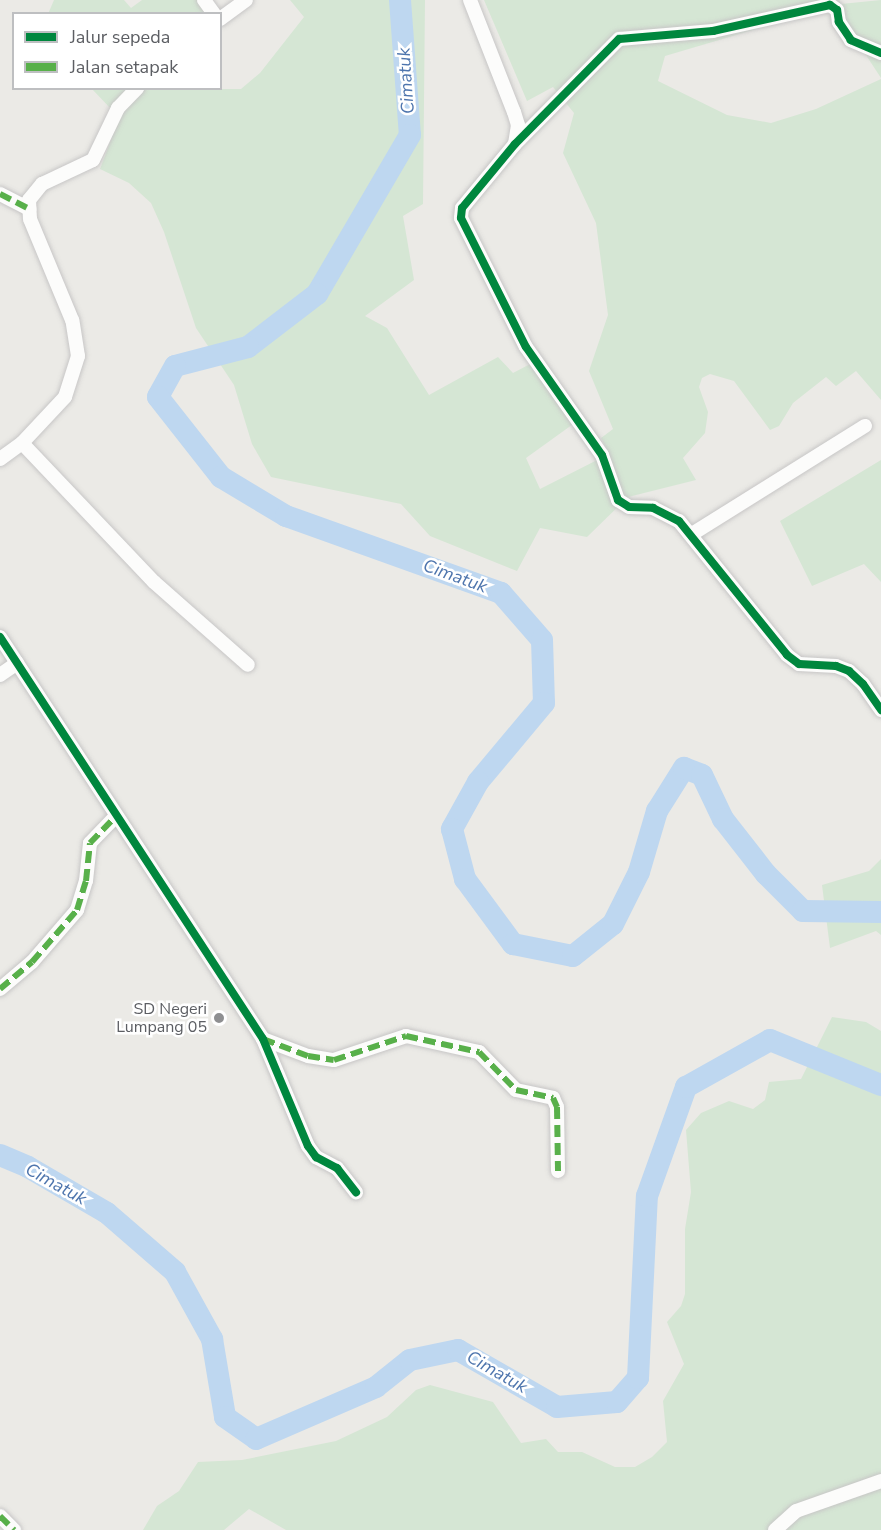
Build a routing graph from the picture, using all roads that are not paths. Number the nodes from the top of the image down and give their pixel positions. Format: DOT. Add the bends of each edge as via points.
graph roads {
  1 [pos="246,0"];
  2 [pos="470,0"];
  3 [pos="222,18"];
  4 [pos="881,53"];
  5 [pos="135,90"];
  6 [pos="515,144"];
  7 [pos="0,194"];
  8 [pos="29,209"];
  9 [pos="865,426"];
  10 [pos="22,443"];
  11 [pos="0,459"];
  12 [pos="692,534"];
  13 [pos="0,637"];
  14 [pos="17,663"];
  15 [pos="248,665"];
  16 [pos="0,675"];
  17 [pos="881,710"];
  18 [pos="115,817"];
  19 [pos="0,989"];
  20 [pos="263,1039"];
  21 [pos="558,1171"];
  22 [pos="356,1192"];
  23 [pos="881,1481"];
  24 [pos="0,1516"];
  25 [pos="14,1530"];
  26 [pos="775,1530"];
  1 -- 3 [label="street"];
  2 -- 6 [label="street" via="514,112 518,125"];
  4 -- 6 [label="street" via="851,40 838,22 837,10 830,5 713,31 627,37 612,45"];
  5 -- 8 [label="street" via="118,108 93,160 42,184 29,200"];
  6 -- 12 [label="street" via="462,208 463,226 526,346 602,455 618,500 629,507 653,508"];
  7 -- 8 [label="street"];
  8 -- 10 [label="street" via="72,320 78,356 65,397"];
  9 -- 12 [label="street"];
  10 -- 11 [label="street"];
  10 -- 15 [label="street" via="154,582"];
  12 -- 17 [label="street" via="787,655 799,664 836,666 849,671 864,684"];
  13 -- 14 [label="street"];
  14 -- 16 [label="street"];
  14 -- 18 [label="street"];
  18 -- 19 [label="street" via="90,843 86,881 77,910 32,962"];
  18 -- 20 [label="street"];
  20 -- 21 [label="street" via="308,1056 334,1060 406,1036 479,1052 516,1090 553,1098"];
  20 -- 22 [label="street" via="308,1146 316,1157 337,1168"];
  23 -- 26 [label="street" via="796,1511"];
  24 -- 25 [label="street"];
}
